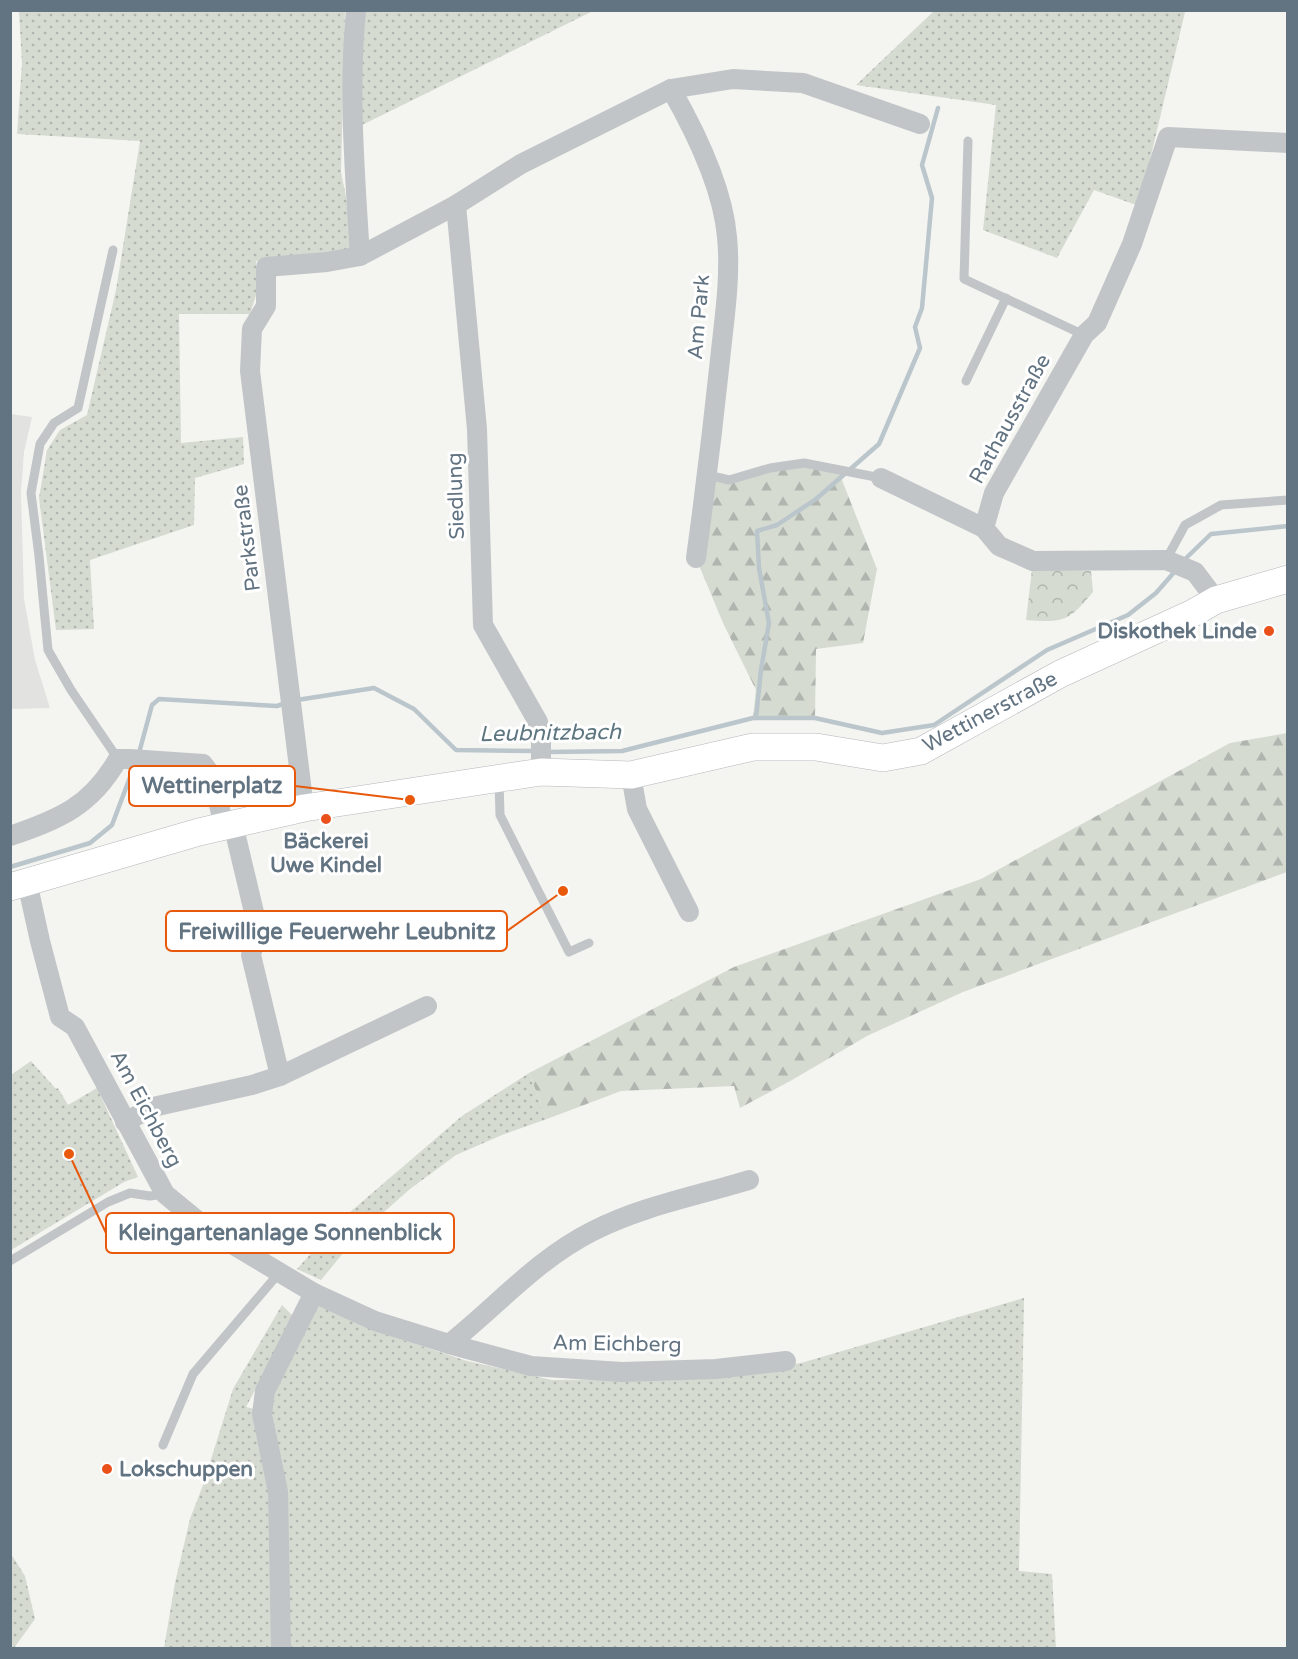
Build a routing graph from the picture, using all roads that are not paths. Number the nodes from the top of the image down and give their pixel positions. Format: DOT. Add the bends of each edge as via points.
graph roads {
  1 [pos="356,10"];
  2 [pos="671,89"];
  3 [pos="920,124"];
  4 [pos="968,141"];
  5 [pos="1287,143"];
  6 [pos="456,205"];
  7 [pos="113,250"];
  8 [pos="360,256"];
  9 [pos="1006,298"];
  10 [pos="1084,334"];
  11 [pos="966,381"];
  12 [pos="708,475"];
  13 [pos="881,478"];
  14 [pos="1287,500"];
  15 [pos="984,528"];
  16 [pos="696,558"];
  17 [pos="1169,561"];
  18 [pos="1287,579"];
  19 [pos="1216,600"];
  20 [pos="541,759"];
  21 [pos="132,760"];
  22 [pos="631,775"];
  23 [pos="499,778"];
  24 [pos="304,808"];
  25 [pos="229,825"];
  26 [pos="10,836"];
  27 [pos="19,885"];
  28 [pos="689,912"];
  29 [pos="589,943"];
  30 [pos="427,1006"];
  31 [pos="280,1076"];
  32 [pos="125,1122"];
  33 [pos="749,1180"];
  34 [pos="165,1194"];
  35 [pos="10,1260"];
  36 [pos="279,1273"];
  37 [pos="314,1293"];
  38 [pos="449,1344"];
  39 [pos="786,1361"];
  40 [pos="163,1445"];
  41 [pos="281,1648"];
  1 -- 8 [label="street" via="352,78"];
  2 -- 3 [label="street" via="733,79 803,83"];
  2 -- 6 [label="street" via="521,164"];
  2 -- 12 [label="street, Am Park" via="704,156 727,235 726,302"];
  4 -- 9 [label="lane" via="964,279"];
  5 -- 10 [label="street, Rathausstraße" via="1168,137 1132,244 1097,323"];
  6 -- 8 [label="street"];
  6 -- 20 [label="street, Siedlung" via="477,429 483,625 538,722"];
  7 -- 21 [label="lane" via="78,408 54,423 40,444 31,493 48,650 71,690"];
  8 -- 24 [label="street, Parkstraße" via="266,267 266,306 252,329 250,370"];
  9 -- 10 [label="lane"];
  9 -- 11 [label="lane"];
  10 -- 15 [label="street, Rathausstraße" via="994,493"];
  12 -- 13 [label="lane" via="729,480 804,463"];
  12 -- 16 [label="street, Am Park"];
  13 -- 15 [label="street"];
  14 -- 17 [label="lane" via="1221,505 1185,525"];
  15 -- 17 [label="street" via="999,546 1033,561"];
  17 -- 19 [label="street" via="1195,572"];
  18 -- 19 [label="street, Wettinerstraße"];
  19 -- 22 [label="street, Wettinerstraße" via="1060,674 921,752 883,758 816,747 753,747"];
  20 -- 22 [label="street, Wettinerstraße"];
  20 -- 23 [label="street, Wettinerstraße"];
  21 -- 25 [label="street" via="203,764 213,776"];
  21 -- 26 [label="street" via="81,806"];
  22 -- 28 [label="street" via="637,809"];
  23 -- 24 [label="street, Wettinerstraße"];
  23 -- 29 [label="lane" via="500,815 570,952"];
  24 -- 25 [label="street, Wettinerstraße"];
  25 -- 27 [label="street, Wettinerstraße"];
  25 -- 31 [label="street" via="258,928 251,956"];
  27 -- 32 [label="street, Am Eichberg" via="40,941 60,1017 75,1027"];
  30 -- 31 [label="street"];
  31 -- 32 [label="street" via="153,1107"];
  32 -- 34 [label="street, Am Eichberg"];
  33 -- 38 [label="street" via="668,1201 592,1231 538,1266"];
  34 -- 35 [label="lane" via="130,1192"];
  34 -- 36 [label="street, Am Eichberg" via="210,1231"];
  36 -- 37 [label="street, Am Eichberg"];
  36 -- 40 [label="lane" via="193,1374"];
  37 -- 38 [label="street, Am Eichberg" via="375,1321"];
  37 -- 41 [label="street" via="265,1391 262,1414 278,1492"];
  38 -- 39 [label="street, Am Eichberg" via="531,1366 622,1372 716,1369"];
}
